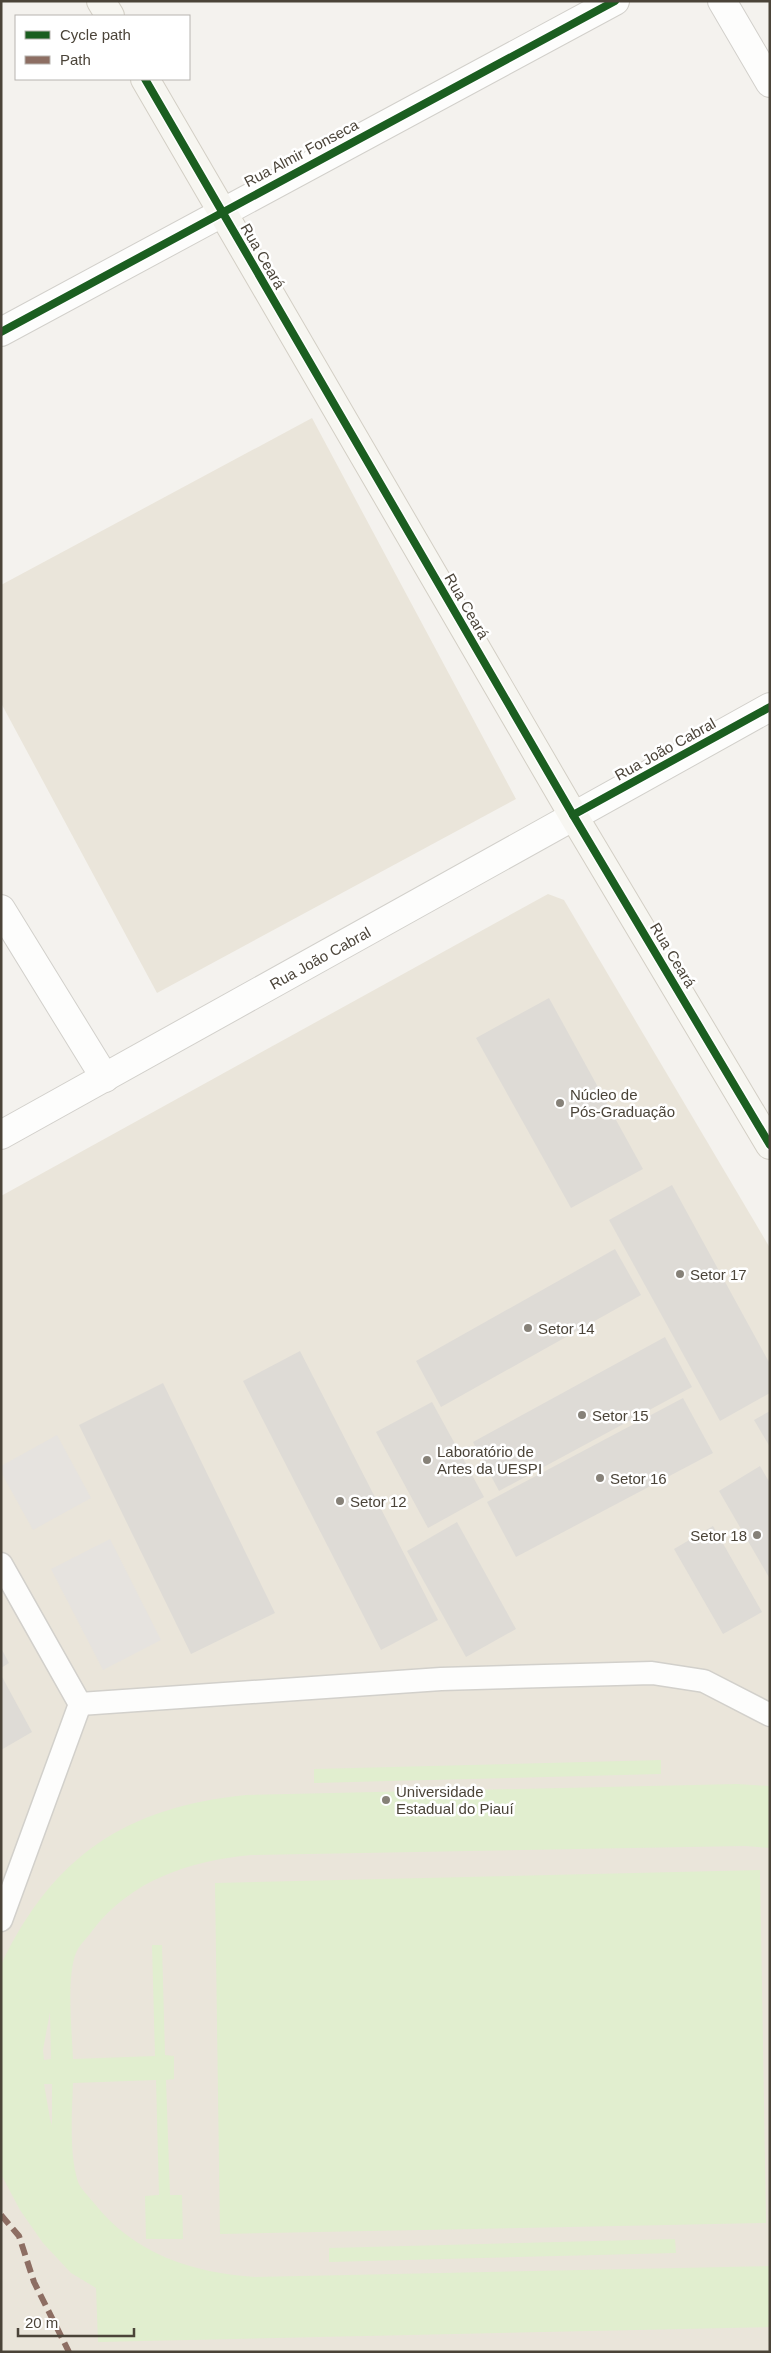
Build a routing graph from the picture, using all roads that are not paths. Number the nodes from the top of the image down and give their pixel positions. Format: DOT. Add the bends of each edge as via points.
graph roads {
  1 [pos="101,1"];
  2 [pos="615,1"];
  3 [pos="722,1"];
  4 [pos="109,15"];
  5 [pos="146,80"];
  6 [pos="770,83"];
  7 [pos="221,212"];
  8 [pos="1,332"];
  9 [pos="770,707"];
  10 [pos="573,816"];
  11 [pos="1,909"];
  12 [pos="105,1078"];
  13 [pos="1,1135"];
  14 [pos="770,1145"];
  15 [pos="1,1564"];
  16 [pos="80,1704"];
  17 [pos="770,1715"];
  18 [pos="1,1920"];
  1 -- 4 [label="street"];
  2 -- 7 [label="street, Rua Almir Fonseca"];
  3 -- 6 [label="street"];
  5 -- 7 [label="street, Rua Ceará"];
  7 -- 8 [label="street, Rua Almir Fonseca"];
  7 -- 10 [label="street, Rua Ceará"];
  9 -- 10 [label="street, Rua João Cabral"];
  10 -- 12 [label="street, Rua João Cabral"];
  10 -- 14 [label="street, Rua Ceará"];
  11 -- 12 [label="street"];
  12 -- 13 [label="street, Rua João Cabral"];
  15 -- 16 [label="lane"];
  16 -- 17 [label="lane" via="441,1679 652,1673 704,1681"];
  16 -- 18 [label="lane"];
}
